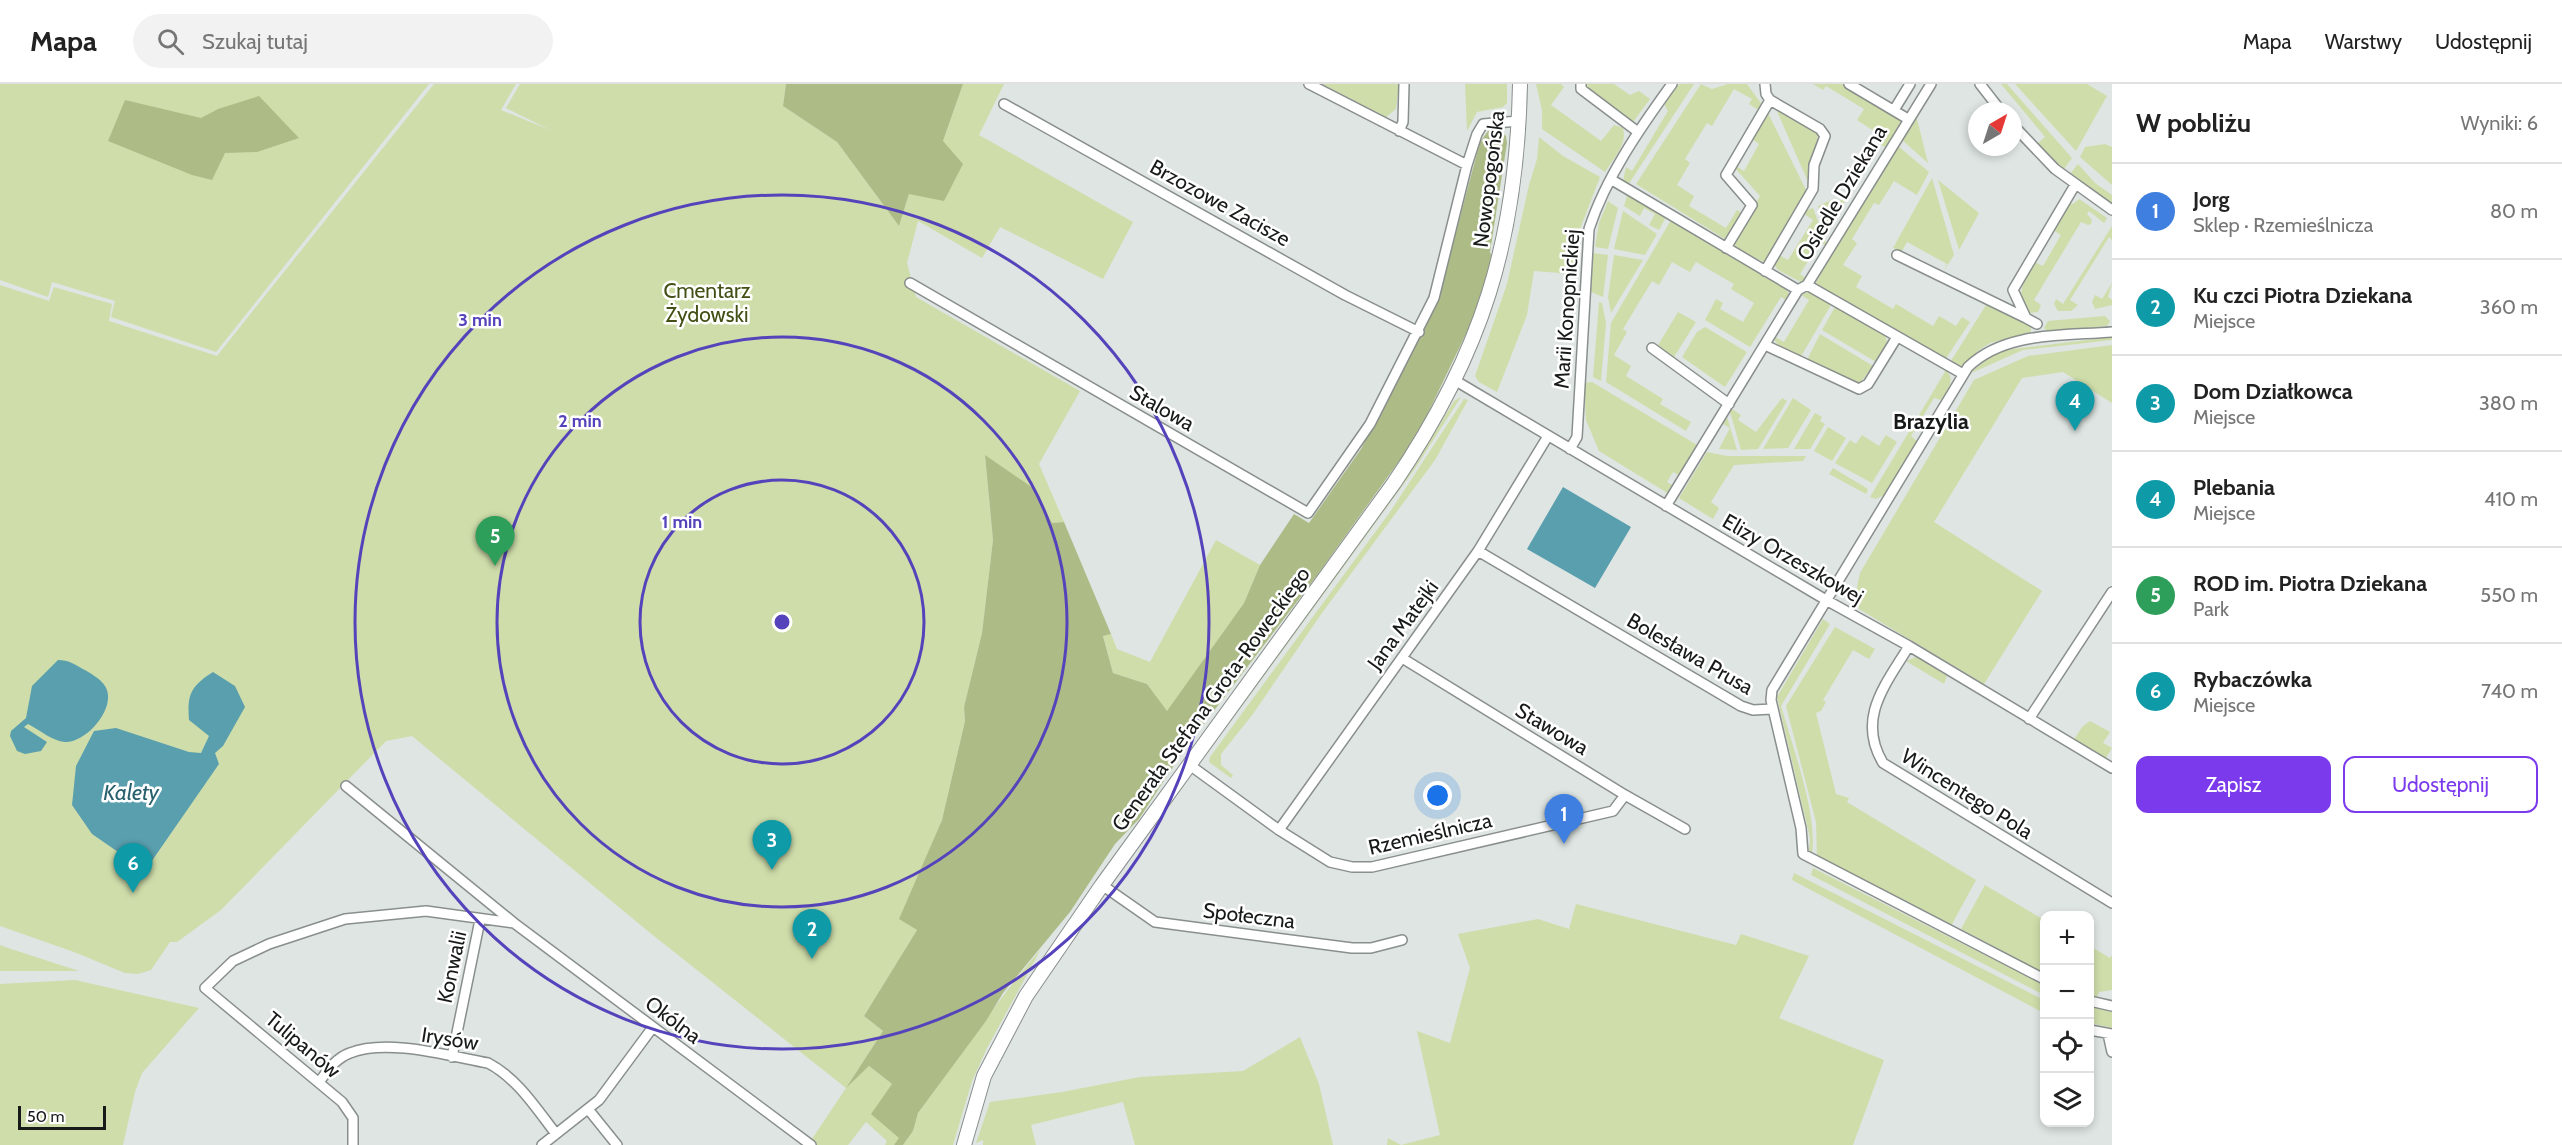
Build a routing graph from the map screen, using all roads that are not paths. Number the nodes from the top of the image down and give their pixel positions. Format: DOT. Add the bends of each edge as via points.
graph roads {
  1 [pos="1309,84"];
  2 [pos="1404,84"];
  3 [pos="1520,84"];
  4 [pos="1581,84"];
  5 [pos="1672,84"];
  6 [pos="1765,84"];
  7 [pos="1849,84"];
  8 [pos="1910,84"];
  9 [pos="1931,84"];
  10 [pos="1980,84"];
  11 [pos="1770,100"];
  12 [pos="1994,102"];
  13 [pos="1004,105"];
  14 [pos="1894,110"];
  15 [pos="1908,119"];
  16 [pos="1519,122"];
  17 [pos="1399,131"];
  18 [pos="1638,132"];
  19 [pos="2022,135"];
  20 [pos="1467,165"];
  21 [pos="1612,180"];
  22 [pos="2075,185"];
  23 [pos="2112,210"];
  24 [pos="1726,248"];
  25 [pos="1897,255"];
  26 [pos="1765,271"];
  27 [pos="1496,278"];
  28 [pos="910,283"];
  29 [pos="1802,288"];
  30 [pos="2026,318"];
  31 [pos="2037,324"];
  32 [pos="1419,332"];
  33 [pos="2112,332"];
  34 [pos="1898,337"];
  35 [pos="1765,345"];
  36 [pos="1652,348"];
  37 [pos="1963,374"];
  38 [pos="1456,381"];
  39 [pos="1729,404"];
  40 [pos="1548,436"];
  41 [pos="1570,449"];
  42 [pos="1666,506"];
  43 [pos="1478,551"];
  44 [pos="2112,592"];
  45 [pos="1826,600"];
  46 [pos="1909,646"];
  47 [pos="1402,657"];
  48 [pos="1772,709"];
  49 [pos="2029,719"];
  50 [pos="1191,766"];
  51 [pos="2112,768"];
  52 [pos="346,786"];
  53 [pos="1625,795"];
  54 [pos="1685,829"];
  55 [pos="1279,830"];
  56 [pos="1102,885"];
  57 [pos="2112,903"];
  58 [pos="480,920"];
  59 [pos="514,923"];
  60 [pos="1402,940"];
  61 [pos="2040,977"];
  62 [pos="2094,1002"];
  63 [pos="2112,1006"];
  64 [pos="653,1027"];
  65 [pos="2094,1031"];
  66 [pos="2110,1034"];
  67 [pos="2112,1052"];
  68 [pos="452,1057"];
  69 [pos="320,1081"];
  70 [pos="588,1109"];
  71 [pos="556,1134"];
  72 [pos="354,1145"];
  73 [pos="542,1145"];
  74 [pos="617,1145"];
  75 [pos="811,1145"];
  76 [pos="964,1145"];
  1 -- 17 [label="street"];
  2 -- 17 [label="street" via="1403,122"];
  3 -- 16 [label="street, Nowopogońska"];
  4 -- 18 [label="street" via="1581,89"];
  5 -- 18 [label="street, Marii Konopnickiej"];
  6 -- 11 [label="street"];
  7 -- 14 [label="street, Osiedle Dziekana"];
  8 -- 14 [label="street, Osiedle Dziekana"];
  9 -- 15 [label="street, Osiedle Dziekana"];
  10 -- 12 [label="street"];
  11 -- 24 [label="street" via="1726,175 1752,205"];
  11 -- 26 [label="street, Osiedle Dziekana" via="1820,129 1825,136 1814,165 1813,189"];
  13 -- 32 [label="street, Brzozowe Zacisze" via="1345,295"];
  14 -- 15 [label="street, Osiedle Dziekana"];
  15 -- 29 [label="street, Osiedle Dziekana"];
  16 -- 20 [label="street" via="1483,124"];
  16 -- 27 [label="street, Nowopogońska" via="1513,192"];
  17 -- 20 [label="street"];
  18 -- 21 [label="street, Marii Konopnickiej"];
  19 -- 22 [label="street"];
  20 -- 32 [label="street" via="1434,298"];
  21 -- 24 [label="street, Osiedle Dziekana"];
  21 -- 41 [label="street, Marii Konopnickiej" via="1589,229 1577,437"];
  22 -- 23 [label="street"];
  22 -- 30 [label="street" via="2013,290"];
  24 -- 26 [label="street, Osiedle Dziekana"];
  25 -- 30 [label="street"];
  26 -- 29 [label="street, Osiedle Dziekana"];
  27 -- 38 [label="street, Generała Stefana Grota-Roweckiego"];
  28 -- 32 [label="street, Stalowa" via="1308,513 1367,428"];
  29 -- 34 [label="street, Osiedle Dziekana"];
  29 -- 35 [label="street, Osiedle Dziekana"];
  30 -- 31 [label="street"];
  33 -- 37 [label="street" via="2001,345 1978,357"];
  34 -- 35 [label="street" via="1868,384 1859,389"];
  34 -- 37 [label="street, Osiedle Dziekana"];
  35 -- 39 [label="street, Osiedle Dziekana"];
  36 -- 39 [label="street"];
  37 -- 45 [label="street"];
  38 -- 40 [label="street, Elizy Orzeszkowej"];
  38 -- 50 [label="street, Generała Stefana Grota-Roweckiego" via="1394,483"];
  39 -- 42 [label="street, Osiedle Dziekana"];
  40 -- 41 [label="street, Elizy Orzeszkowej"];
  40 -- 43 [label="street, Jana Matejki"];
  41 -- 42 [label="street, Elizy Orzeszkowej"];
  42 -- 45 [label="street, Elizy Orzeszkowej"];
  43 -- 47 [label="street, Jana Matejki"];
  43 -- 48 [label="street, Bolesława Prusa" via="1741,706"];
  44 -- 49 [label="street"];
  45 -- 46 [label="street, Elizy Orzeszkowej"];
  45 -- 48 [label="street" via="1772,690"];
  46 -- 49 [label="street, Elizy Orzeszkowej"];
  46 -- 57 [label="street, Wincentego Pola" via="1873,709 1875,738 1883,763"];
  47 -- 53 [label="street, Stawowa"];
  47 -- 55 [label="street, Jana Matejki"];
  48 -- 61 [label="street, Bolesława Prusa" via="1802,828 1803,854"];
  49 -- 51 [label="street, Elizy Orzeszkowej"];
  50 -- 55 [label="street, Rzemieślnicza"];
  50 -- 56 [label="street, Generała Stefana Grota-Roweckiego"];
  52 -- 59 [label="street, Okólna"];
  53 -- 54 [label="street, Stawowa"];
  53 -- 55 [label="street, Rzemieślnicza" via="1613,810 1372,867 1329,862"];
  56 -- 60 [label="street, Społeczna" via="1155,922 1352,948 1371,948"];
  56 -- 76 [label="street, Generała Stefana Grota-Roweckiego" via="1006,1030 984,1076"];
  58 -- 59 [label="street"];
  58 -- 68 [label="street, Konwalii"];
  58 -- 69 [label="street, Tulipanów" via="426,911 345,919 269,944 233,961 205,988"];
  59 -- 64 [label="street, Okólna"];
  62 -- 63 [label="street"];
  64 -- 70 [label="street" via="599,1100"];
  64 -- 75 [label="street, Okólna"];
  65 -- 66 [label="street"];
  66 -- 67 [label="street"];
  68 -- 69 [label="street, Irysów" via="379,1047 350,1053 333,1063"];
  68 -- 71 [label="street, Irysów" via="500,1069"];
  69 -- 72 [label="street, Tulipanów" via="353,1118"];
  70 -- 71 [label="street"];
  70 -- 74 [label="street"];
  71 -- 73 [label="street"];
}
